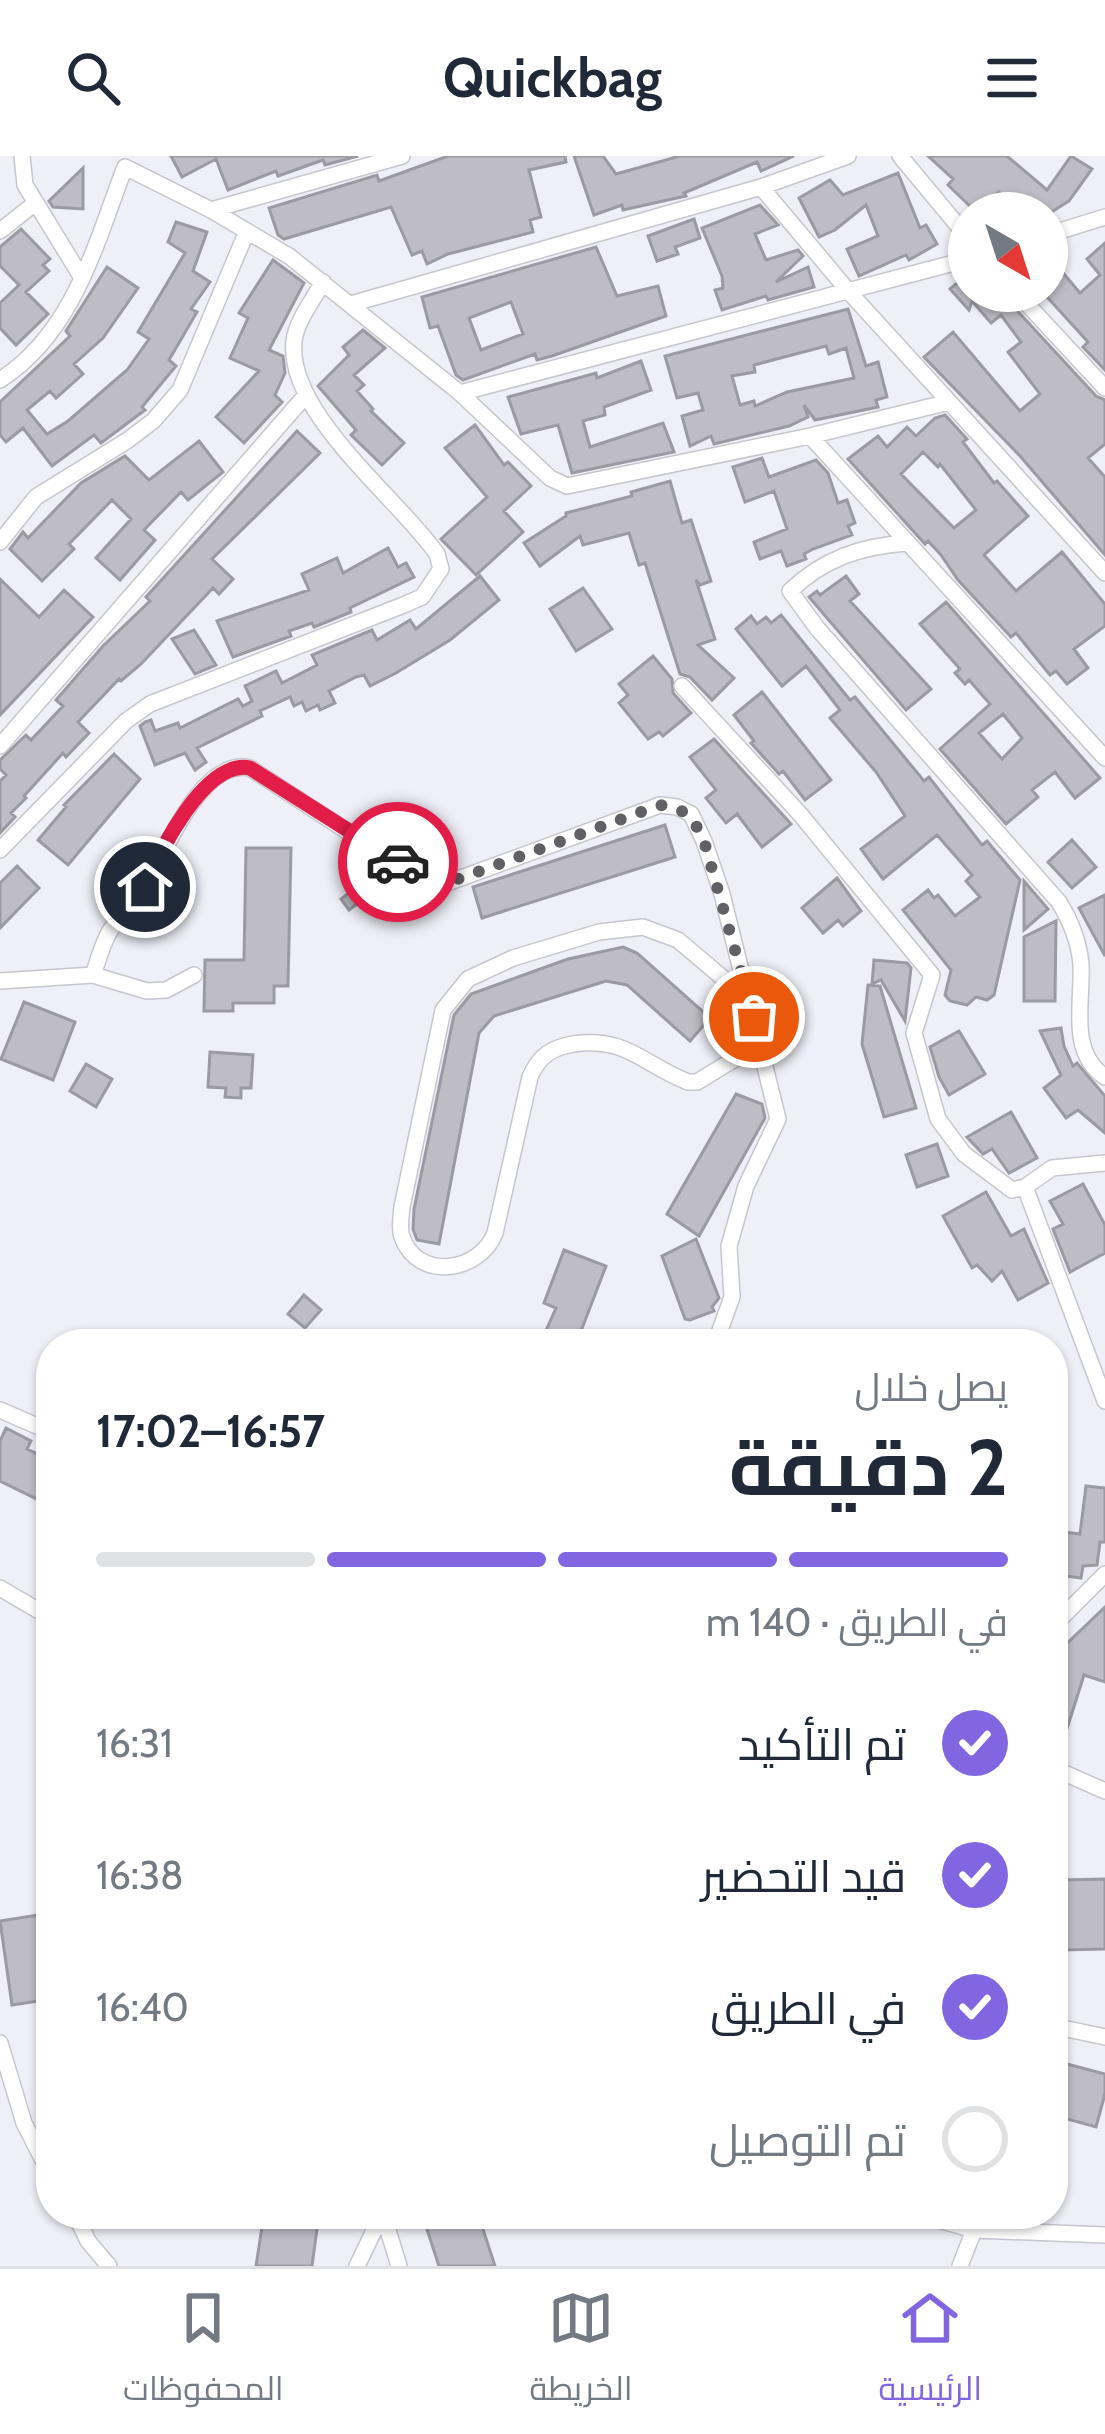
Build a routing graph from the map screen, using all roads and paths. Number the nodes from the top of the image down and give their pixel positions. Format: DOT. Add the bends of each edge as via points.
graph roads {
  1 [pos="22,156"];
  2 [pos="402,156"];
  3 [pos="848,156"];
  4 [pos="900,156"];
  5 [pos="126,162"];
  6 [pos="761,188"];
  7 [pos="34,204"];
  8 [pos="211,210"];
  9 [pos="948,214"];
  10 [pos="1105,217"];
  11 [pos="1068,228"];
  12 [pos="247,231"];
  13 [pos="0,232"];
  14 [pos="948,265"];
  15 [pos="82,278"];
  16 [pos="323,282"];
  17 [pos="850,293"];
  18 [pos="351,304"];
  19 [pos="1035,312"];
  20 [pos="0,380"];
  21 [pos="1105,388"];
  22 [pos="460,393"];
  23 [pos="306,394"];
  24 [pos="949,402"];
  25 [pos="810,436"];
  26 [pos="0,542"];
  27 [pos="907,543"];
  28 [pos="1105,573"];
  29 [pos="682,686"];
  30 [pos="0,746"];
  31 [pos="1105,758"];
  32 [pos="0,850"];
  33 [pos="93,975"];
  34 [pos="194,975"];
  35 [pos="0,980"];
  36 [pos="747,991"];
  37 [pos="761,1043"];
  38 [pos="1105,1077"];
  39 [pos="1105,1163"];
  40 [pos="1025,1187"];
  41 [pos="721,1329"];
  42 [pos="1105,1401"];
  43 [pos="0,1410"];
  44 [pos="36,1426"];
  45 [pos="1105,1574"];
  46 [pos="0,1588"];
  47 [pos="36,1609"];
  48 [pos="1068,1611"];
  49 [pos="1068,1775"];
  50 [pos="1105,1791"];
  51 [pos="1068,2029"];
  52 [pos="1105,2037"];
  53 [pos="0,2043"];
  54 [pos="36,2147"];
  55 [pos="82,2229"];
  56 [pos="374,2229"];
  57 [pos="387,2229"];
  58 [pos="970,2229"];
  59 [pos="974,2230"];
  60 [pos="1105,2235"];
  61 [pos="109,2266"];
  62 [pos="356,2266"];
  63 [pos="399,2266"];
  64 [pos="960,2266"];
  1 -- 7 [label="street"];
  2 -- 8 [label="street"];
  3 -- 6 [label="street"];
  4 -- 9 [label="street"];
  5 -- 8 [label="street"];
  5 -- 15 [label="street"];
  6 -- 17 [label="street"];
  6 -- 18 [label="street"];
  7 -- 13 [label="street"];
  7 -- 15 [label="street"];
  8 -- 12 [label="street"];
  10 -- 11 [label="street"];
  12 -- 16 [label="street"];
  12 -- 26 [label="street" via="180,390 128,440 36,497"];
  14 -- 17 [label="street"];
  15 -- 20 [label="street" via="33,357"];
  16 -- 18 [label="street"];
  16 -- 23 [label="street" via="294,335"];
  17 -- 22 [label="street"];
  17 -- 24 [label="street"];
  18 -- 22 [label="street"];
  19 -- 21 [label="street"];
  22 -- 25 [label="street" via="567,486"];
  23 -- 30 [label="street"];
  23 -- 32 [label="street" via="436,554 441,569 431,588 150,704"];
  24 -- 25 [label="street"];
  24 -- 28 [label="street"];
  25 -- 27 [label="street"];
  27 -- 31 [label="street"];
  27 -- 38 [label="street" via="836,557 790,591 1059,902 1079,954 1085,1052"];
  29 -- 40 [label="street" via="932,975 914,1033 938,1119 986,1174 1012,1190"];
  33 -- 34 [label="street" via="147,991"];
  33 -- 35 [label="street"];
  33 -- 36 [label="street" via="110,930 195,799 239,766 391,858 450,882 660,805 677,807 691,814 704,841"];
  36 -- 37 [label="street"];
  36 -- 37 [label="street" via="678,940 643,927 599,932 468,979 443,1010 402,1239 416,1257 441,1267 474,1261 490,1246 530,1077 548,1052 614,1043 697,1082"];
  37 -- 41 [label="street" via="778,1119 729,1246 733,1297"];
  39 -- 40 [label="street" via="1052,1168"];
  40 -- 42 [label="street"];
  43 -- 44 [label="street"];
  45 -- 48 [label="street"];
  46 -- 47 [label="street"];
  49 -- 50 [label="street"];
  51 -- 52 [label="street"];
  53 -- 54 [label="street"];
  55 -- 61 [label="street"];
  56 -- 62 [label="street"];
  57 -- 63 [label="street"];
  58 -- 59 [label="street"];
  59 -- 60 [label="street"];
  59 -- 64 [label="street"];
}
